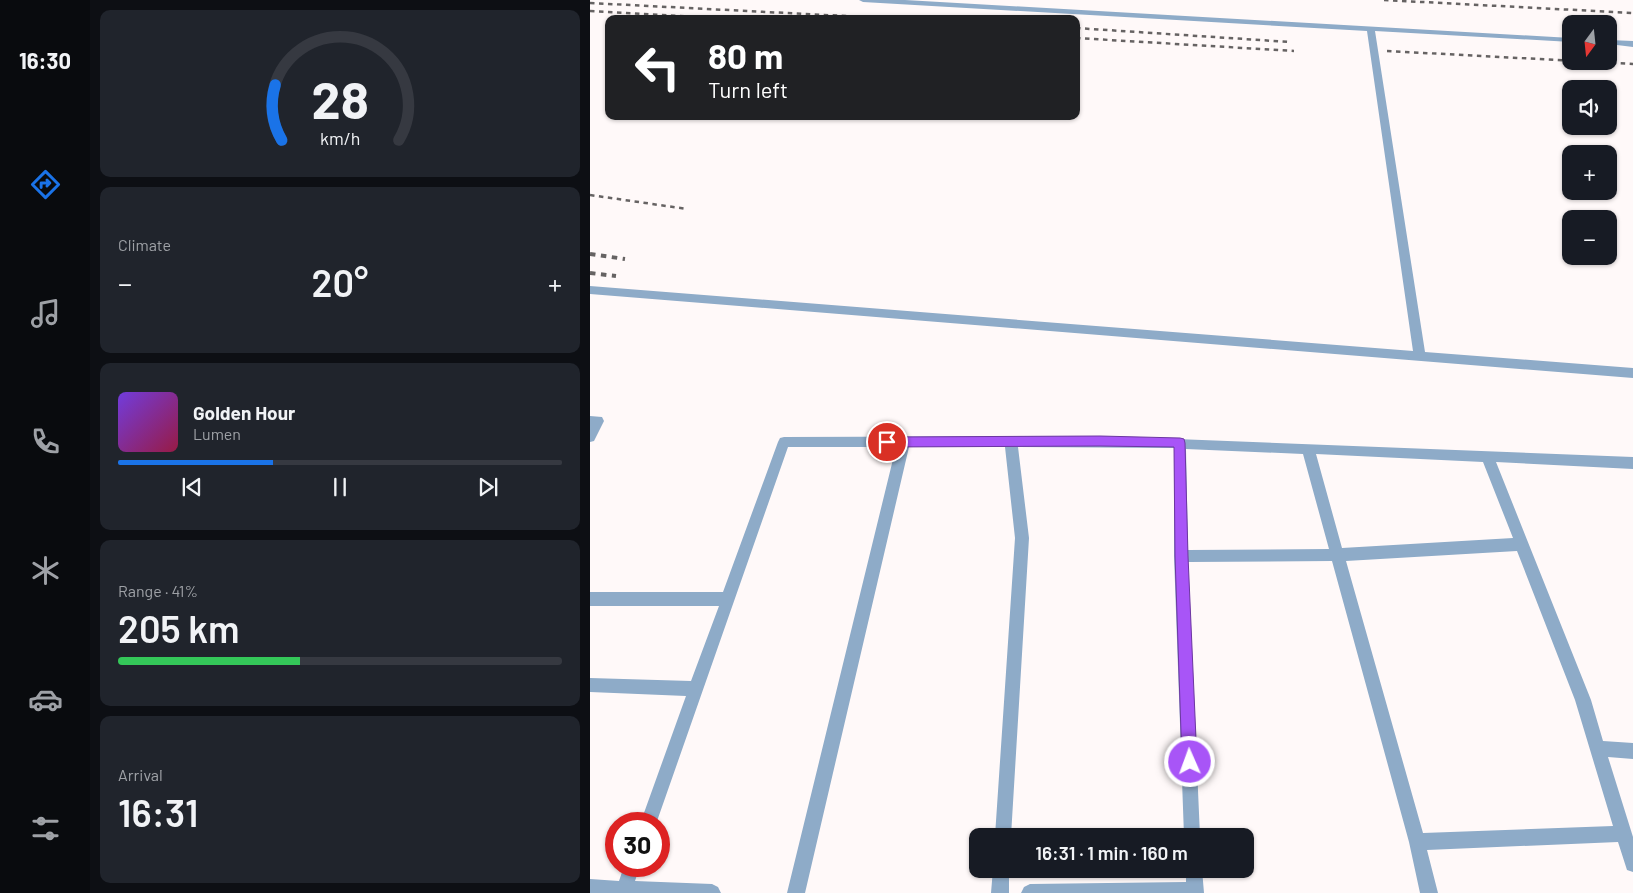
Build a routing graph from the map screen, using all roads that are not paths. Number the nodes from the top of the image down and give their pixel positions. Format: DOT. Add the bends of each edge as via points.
graph roads {
  1 [pos="863,0"];
  2 [pos="1371,29"];
  3 [pos="1562,40"];
  4 [pos="1618,43"];
  5 [pos="1633,44"];
  6 [pos="590,290"];
  7 [pos="1420,356"];
  8 [pos="1633,373"];
  9 [pos="590,421"];
  10 [pos="590,437"];
  11 [pos="904,442"];
  12 [pos="1011,442"];
  13 [pos="1180,443"];
  14 [pos="1308,449"];
  15 [pos="1487,456"];
  16 [pos="1633,463"];
  17 [pos="1522,544"];
  18 [pos="1338,555"];
  19 [pos="1181,556"];
  20 [pos="590,599"];
  21 [pos="728,599"];
  22 [pos="590,685"];
  23 [pos="696,689"];
  24 [pos="1598,749"];
  25 [pos="1633,751"];
  26 [pos="652,812"];
  27 [pos="1004,828"];
  28 [pos="1192,828"];
  29 [pos="1624,834"];
  30 [pos="1417,842"];
  31 [pos="1633,864"];
  32 [pos="628,877"];
  33 [pos="1001,878"];
  34 [pos="1194,878"];
  35 [pos="590,888"];
  36 [pos="624,891"];
  37 [pos="1195,892"];
  38 [pos="712,893"];
  39 [pos="796,893"];
  40 [pos="1000,893"];
  41 [pos="1030,893"];
  42 [pos="1429,893"];
  1 -- 2 [label="street"];
  2 -- 3 [label="street"];
  2 -- 7 [label="street"];
  4 -- 5 [label="street"];
  6 -- 7 [label="street"];
  7 -- 8 [label="street"];
  9 -- 10 [label="street" via="598,421"];
  11 -- 12 [label="street"];
  11 -- 21 [label="street" via="784,442"];
  11 -- 39 [label="street"];
  12 -- 13 [label="street"];
  12 -- 27 [label="street" via="1022,538"];
  13 -- 14 [label="street"];
  13 -- 19 [label="street"];
  14 -- 15 [label="street"];
  14 -- 18 [label="street"];
  15 -- 16 [label="street"];
  15 -- 17 [label="street"];
  17 -- 18 [label="street"];
  17 -- 24 [label="street" via="1583,700"];
  18 -- 19 [label="street"];
  18 -- 30 [label="street"];
  19 -- 28 [label="street"];
  20 -- 21 [label="street"];
  21 -- 23 [label="street"];
  22 -- 23 [label="street"];
  23 -- 26 [label="street"];
  24 -- 25 [label="street"];
  24 -- 29 [label="street"];
  29 -- 30 [label="street"];
  29 -- 31 [label="street"];
  30 -- 42 [label="street"];
  32 -- 36 [label="street"];
  33 -- 40 [label="street"];
  34 -- 37 [label="street"];
  35 -- 36 [label="street"];
  36 -- 38 [label="street"];
  37 -- 41 [label="street"];
}
